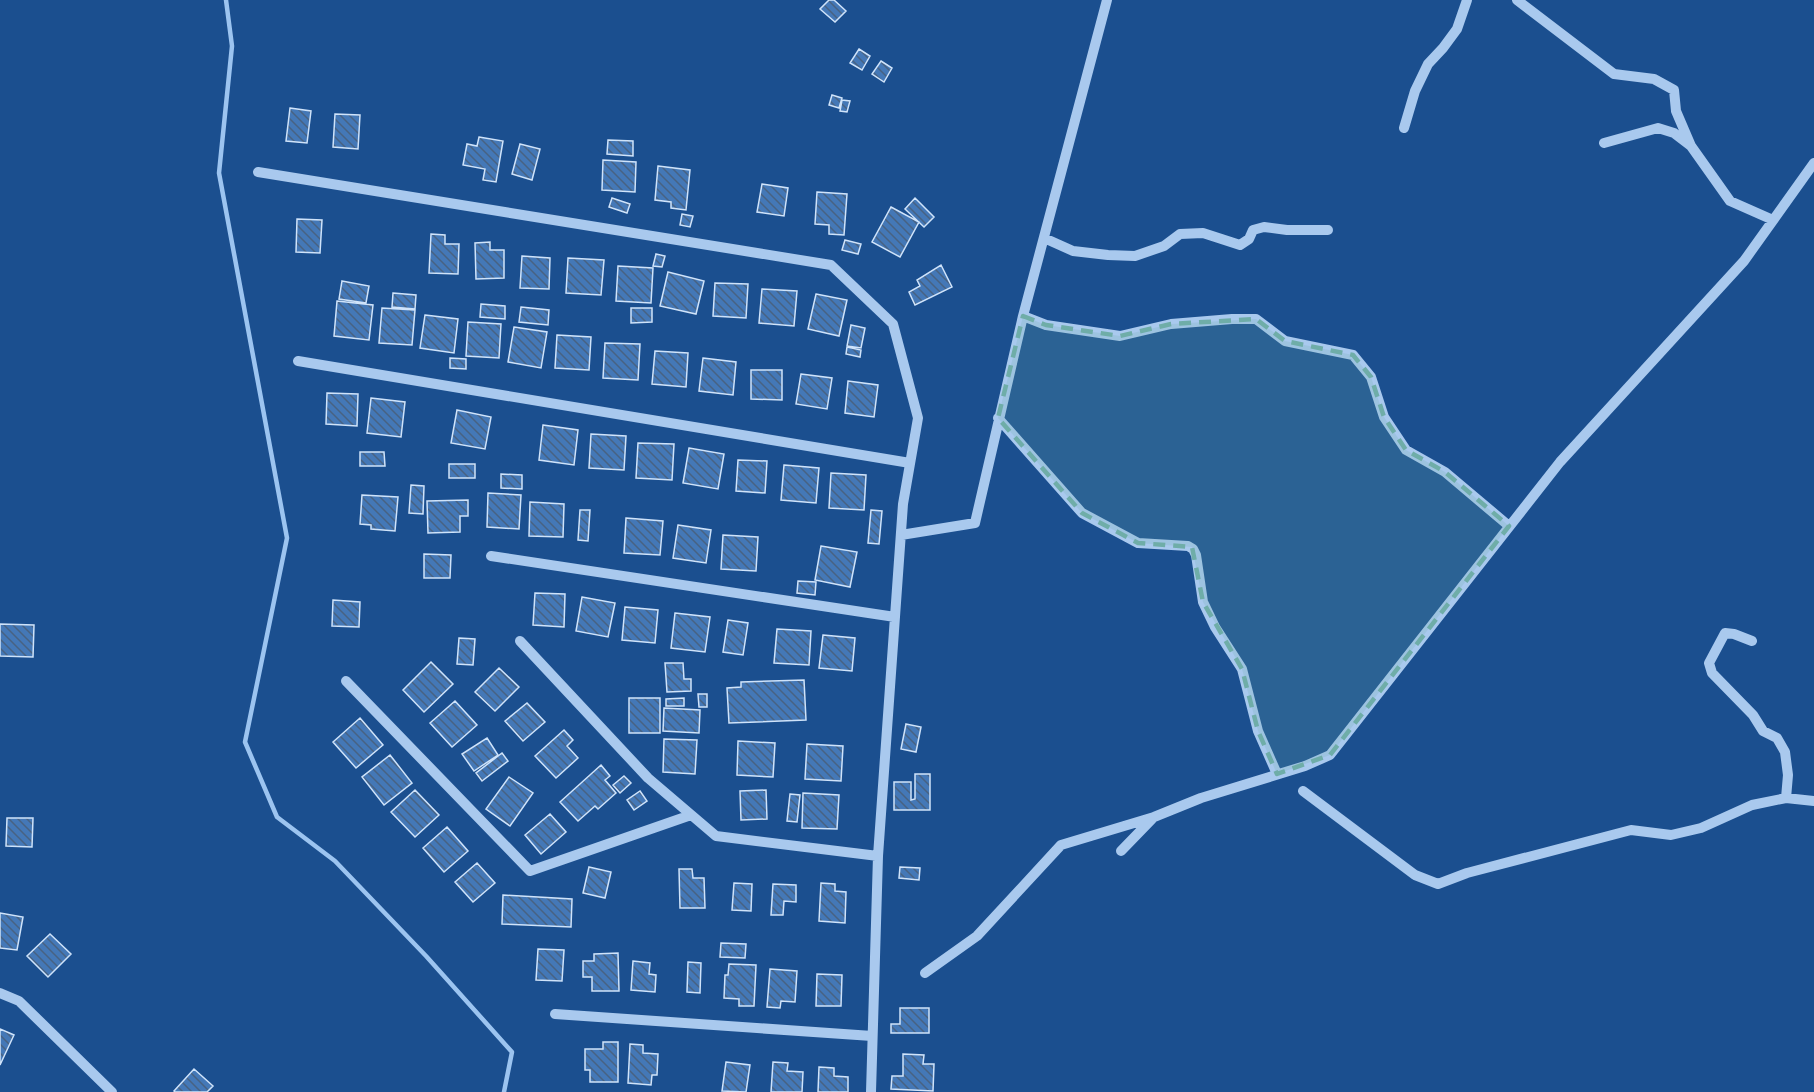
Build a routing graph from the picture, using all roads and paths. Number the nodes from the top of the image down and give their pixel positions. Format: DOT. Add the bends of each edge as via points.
graph roads {
  1 [pos="1107,0"];
  2 [pos="1467,0"];
  3 [pos="1517,0"];
  4 [pos="1404,128"];
  5 [pos="1604,143"];
  6 [pos="1691,146"];
  7 [pos="1814,163"];
  8 [pos="258,172"];
  9 [pos="1773,220"];
  10 [pos="1328,230"];
  11 [pos="1044,238"];
  12 [pos="1023,316"];
  13 [pos="298,361"];
  14 [pos="998,418"];
  15 [pos="910,463"];
  16 [pos="1509,526"];
  17 [pos="901,535"];
  18 [pos="491,556"];
  19 [pos="895,617"];
  20 [pos="520,641"];
  21 [pos="1752,641"];
  22 [pos="346,681"];
  23 [pos="1277,774"];
  24 [pos="1303,792"];
  25 [pos="1786,798"];
  26 [pos="1814,801"];
  27 [pos="691,815"];
  28 [pos="1154,817"];
  29 [pos="1120,851"];
  30 [pos="878,856"];
  31 [pos="925,973"];
  32 [pos="0,993"];
  33 [pos="555,1014"];
  34 [pos="872,1036"];
  35 [pos="112,1092"];
  36 [pos="871,1092"];
  1 -- 11 [label="street"];
  2 -- 4 [label="street" via="1457,29 1428,64"];
  3 -- 6 [label="street" via="1614,74 1654,79 1674,90 1676,111"];
  5 -- 6 [label="street" via="1658,128 1674,133"];
  6 -- 9 [label="street" via="1730,201"];
  7 -- 9 [label="street"];
  8 -- 15 [label="street" via="831,265 893,324 918,418"];
  9 -- 16 [label="street" via="1744,261 1560,462"];
  10 -- 11 [label="street" via="1264,226 1253,230 1240,245 1203,233 1180,234 1164,246 1135,256 1073,251"];
  11 -- 12 [label="street"];
  12 -- 14 [label="street"];
  12 -- 16 [label="street" via="1046,325 1120,336 1171,324 1256,319 1285,341 1353,356 1371,377 1384,417 1406,450 1445,472"];
  13 -- 15 [label="street"];
  14 -- 17 [label="street" via="975,523"];
  14 -- 23 [label="street" via="1082,513 1138,543 1193,549 1203,602 1242,669 1258,731"];
  15 -- 17 [label="street"];
  16 -- 23 [label="street" via="1330,755"];
  17 -- 19 [label="street"];
  18 -- 19 [label="street"];
  19 -- 30 [label="street"];
  20 -- 27 [label="street" via="648,778"];
  21 -- 25 [label="street" via="1725,633 1709,663 1712,673 1753,715 1763,731 1777,738 1785,752"];
  22 -- 27 [label="street" via="530,871"];
  23 -- 28 [label="street"];
  24 -- 25 [label="street" via="1415,875 1438,884 1631,830 1671,835 1701,828 1752,805"];
  25 -- 26 [label="street"];
  27 -- 30 [label="street" via="716,836"];
  28 -- 29 [label="street"];
  28 -- 31 [label="street" via="1061,845 977,936"];
  30 -- 34 [label="street"];
  32 -- 35 [label="street" via="19,1001"];
  33 -- 34 [label="street"];
  34 -- 36 [label="street"];
}
